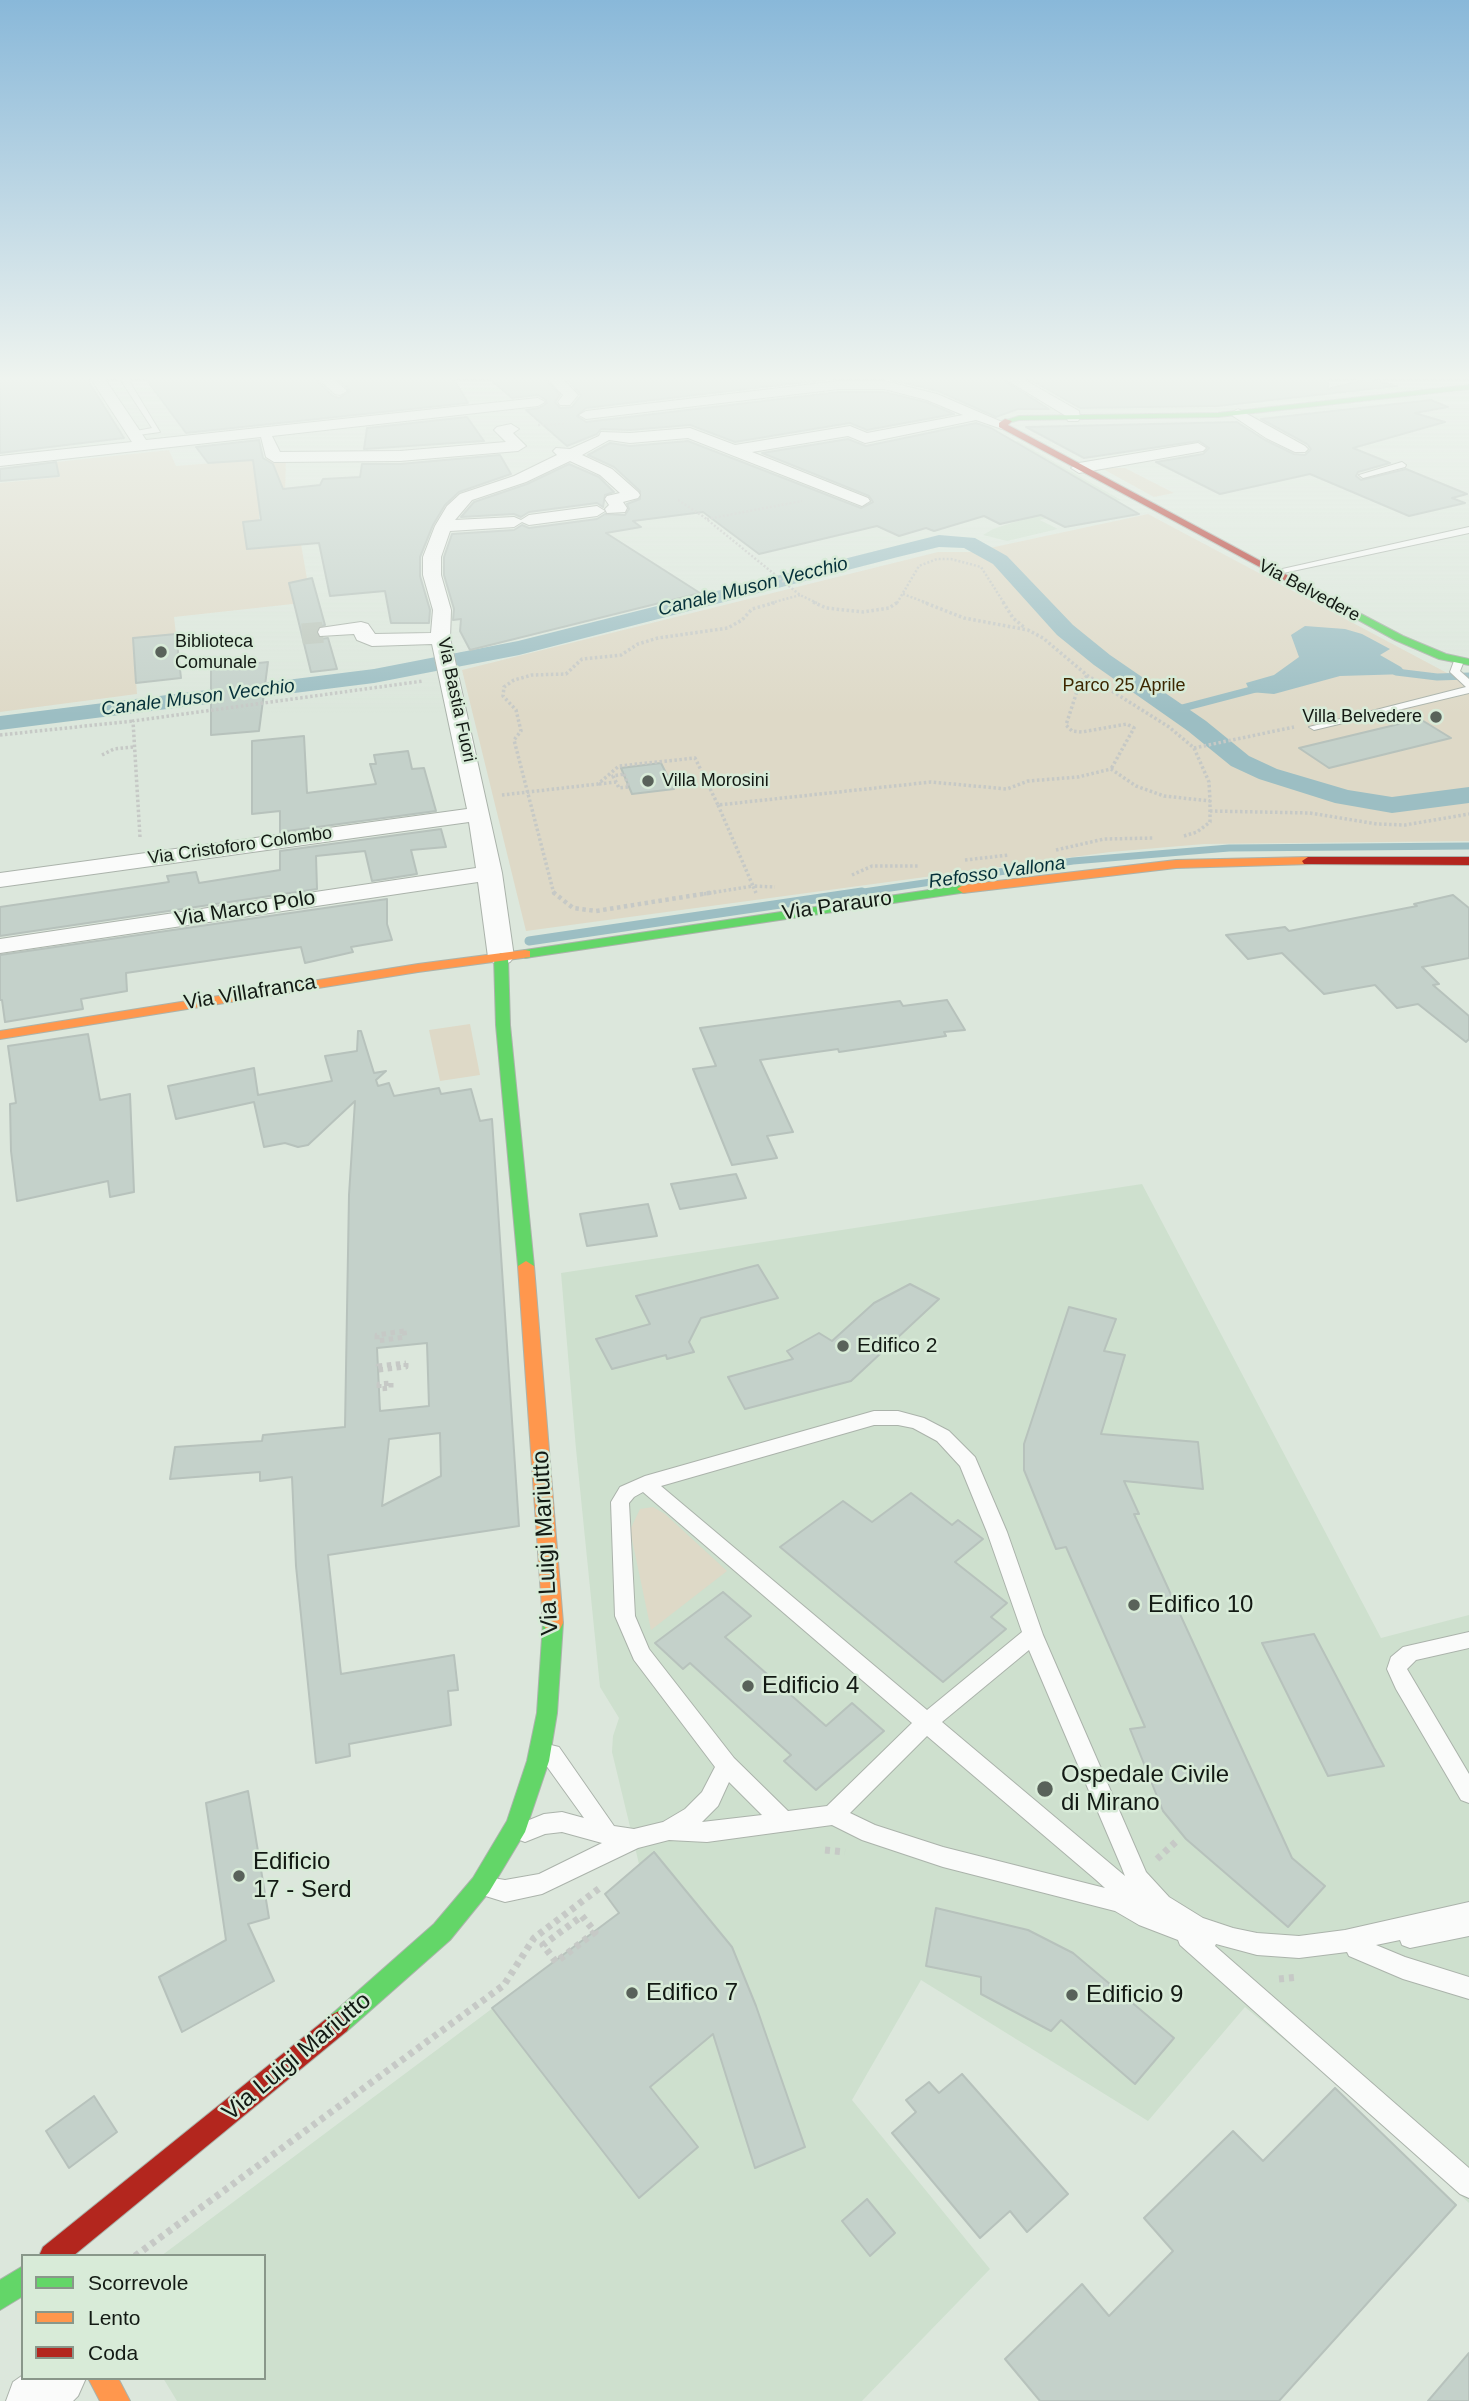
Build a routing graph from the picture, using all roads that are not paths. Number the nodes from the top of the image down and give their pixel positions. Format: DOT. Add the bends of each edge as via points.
graph roads {
  1 [pos="484,491"];
  2 [pos="628,491"];
  3 [pos="835,491"];
  4 [pos="1122,491"];
  5 [pos="862,501"];
  6 [pos="443,526"];
  7 [pos="1469,530"];
  8 [pos="1274,572"];
  9 [pos="327,632"];
  10 [pos="441,662"];
  11 [pos="1464,675"];
  12 [pos="1314,727"];
  13 [pos="478,806"];
  14 [pos="1469,862"];
  15 [pos="490,873"];
  16 [pos="0,880"];
  17 [pos="0,946"];
  18 [pos="501,957"];
  19 [pos="0,1035"];
  20 [pos="646,1483"];
  21 [pos="1033,1635"];
  22 [pos="1469,1640"];
  23 [pos="928,1721"];
  24 [pos="542,1740"];
  25 [pos="726,1765"];
  26 [pos="1469,1793"];
  27 [pos="833,1815"];
  28 [pos="784,1822"];
  29 [pos="669,1830"];
  30 [pos="608,1835"];
  31 [pos="634,1839"];
  32 [pos="508,1840"];
  33 [pos="481,1885"];
  34 [pos="1164,1908"];
  35 [pos="1469,1913"];
  36 [pos="1469,1925"];
  37 [pos="1181,1931"];
  38 [pos="1357,1948"];
  39 [pos="1469,1988"];
  40 [pos="1469,2185"];
  41 [pos="54,2254"];
  42 [pos="21,2281"];
  43 [pos="0,2297"];
  44 [pos="58,2380"];
  45 [pos="103,2380"];
  46 [pos="32,2401"];
  47 [pos="116,2401"];
  1 -- 6 [label="street, Via Bastia Fuori" via="466,497"];
  2 -- 6 [label="street" via="632,495 613,499 620,508"];
  3 -- 5 [label="street"];
  4 -- 8 [label="main road, Via Belvedere"];
  6 -- 10 [label="street, Via Bastia Fuori" via="431,568 442,610"];
  7 -- 8 [label="lane"];
  8 -- 11 [label="main road, Via Belvedere" via="1399,639 1443,657"];
  9 -- 10 [label="street" via="361,628 372,640"];
  10 -- 13 [label="street, Via Bastia Fuori"];
  11 -- 12 [label="lane"];
  13 -- 15 [label="street, Via Bastia Fuori"];
  13 -- 16 [label="street, Via Cristoforo Colombo"];
  14 -- 18 [label="main road, Via Parauro" via="1176,864 874,900"];
  15 -- 17 [label="street, Via Marco Polo"];
  15 -- 18 [label="street, Via Bastia Fuori"];
  18 -- 19 [label="main road, Via Villafranca"];
  18 -- 24 [label="main road, Via Luigi Mariutto" via="554,1615"];
  20 -- 21 [label="lane" via="874,1418 918,1423 943,1436 968,1462"];
  20 -- 23 [label="lane"];
  20 -- 25 [label="lane" via="627,1492 618,1511 625,1616 641,1654"];
  21 -- 23 [label="lane"];
  21 -- 34 [label="lane" via="1137,1879"];
  22 -- 26 [label="lane" via="1410,1653 1397,1669"];
  23 -- 27 [label="lane"];
  23 -- 34 [label="lane" via="1127,1892"];
  24 -- 30 [label="lane"];
  24 -- 32 [label="main road, Via Luigi Mariutto" via="517,1825"];
  25 -- 28 [label="lane"];
  25 -- 29 [label="lane" via="710,1799"];
  27 -- 28 [label="lane"];
  27 -- 37 [label="lane" via="870,1833 943,1857 1119,1902"];
  28 -- 29 [label="lane" via="706,1832"];
  29 -- 31 [label="lane"];
  30 -- 31 [label="lane"];
  30 -- 32 [label="lane" via="562,1822 544,1824"];
  31 -- 33 [label="lane" via="542,1884 505,1891"];
  32 -- 33 [label="main road, Via Luigi Mariutto"];
  33 -- 41 [label="main road, Via Luigi Mariutto" via="442,1931 377,1991"];
  34 -- 35 [label="lane" via="1233,1939 1299,1947"];
  36 -- 38 [label="lane"];
  37 -- 38 [label="lane" via="1270,1956"];
  37 -- 40 [label="lane"];
  38 -- 39 [label="lane"];
  42 -- 43 [label="main road"];
  44 -- 46 [label="street"];
  45 -- 47 [label="main road"];
}
